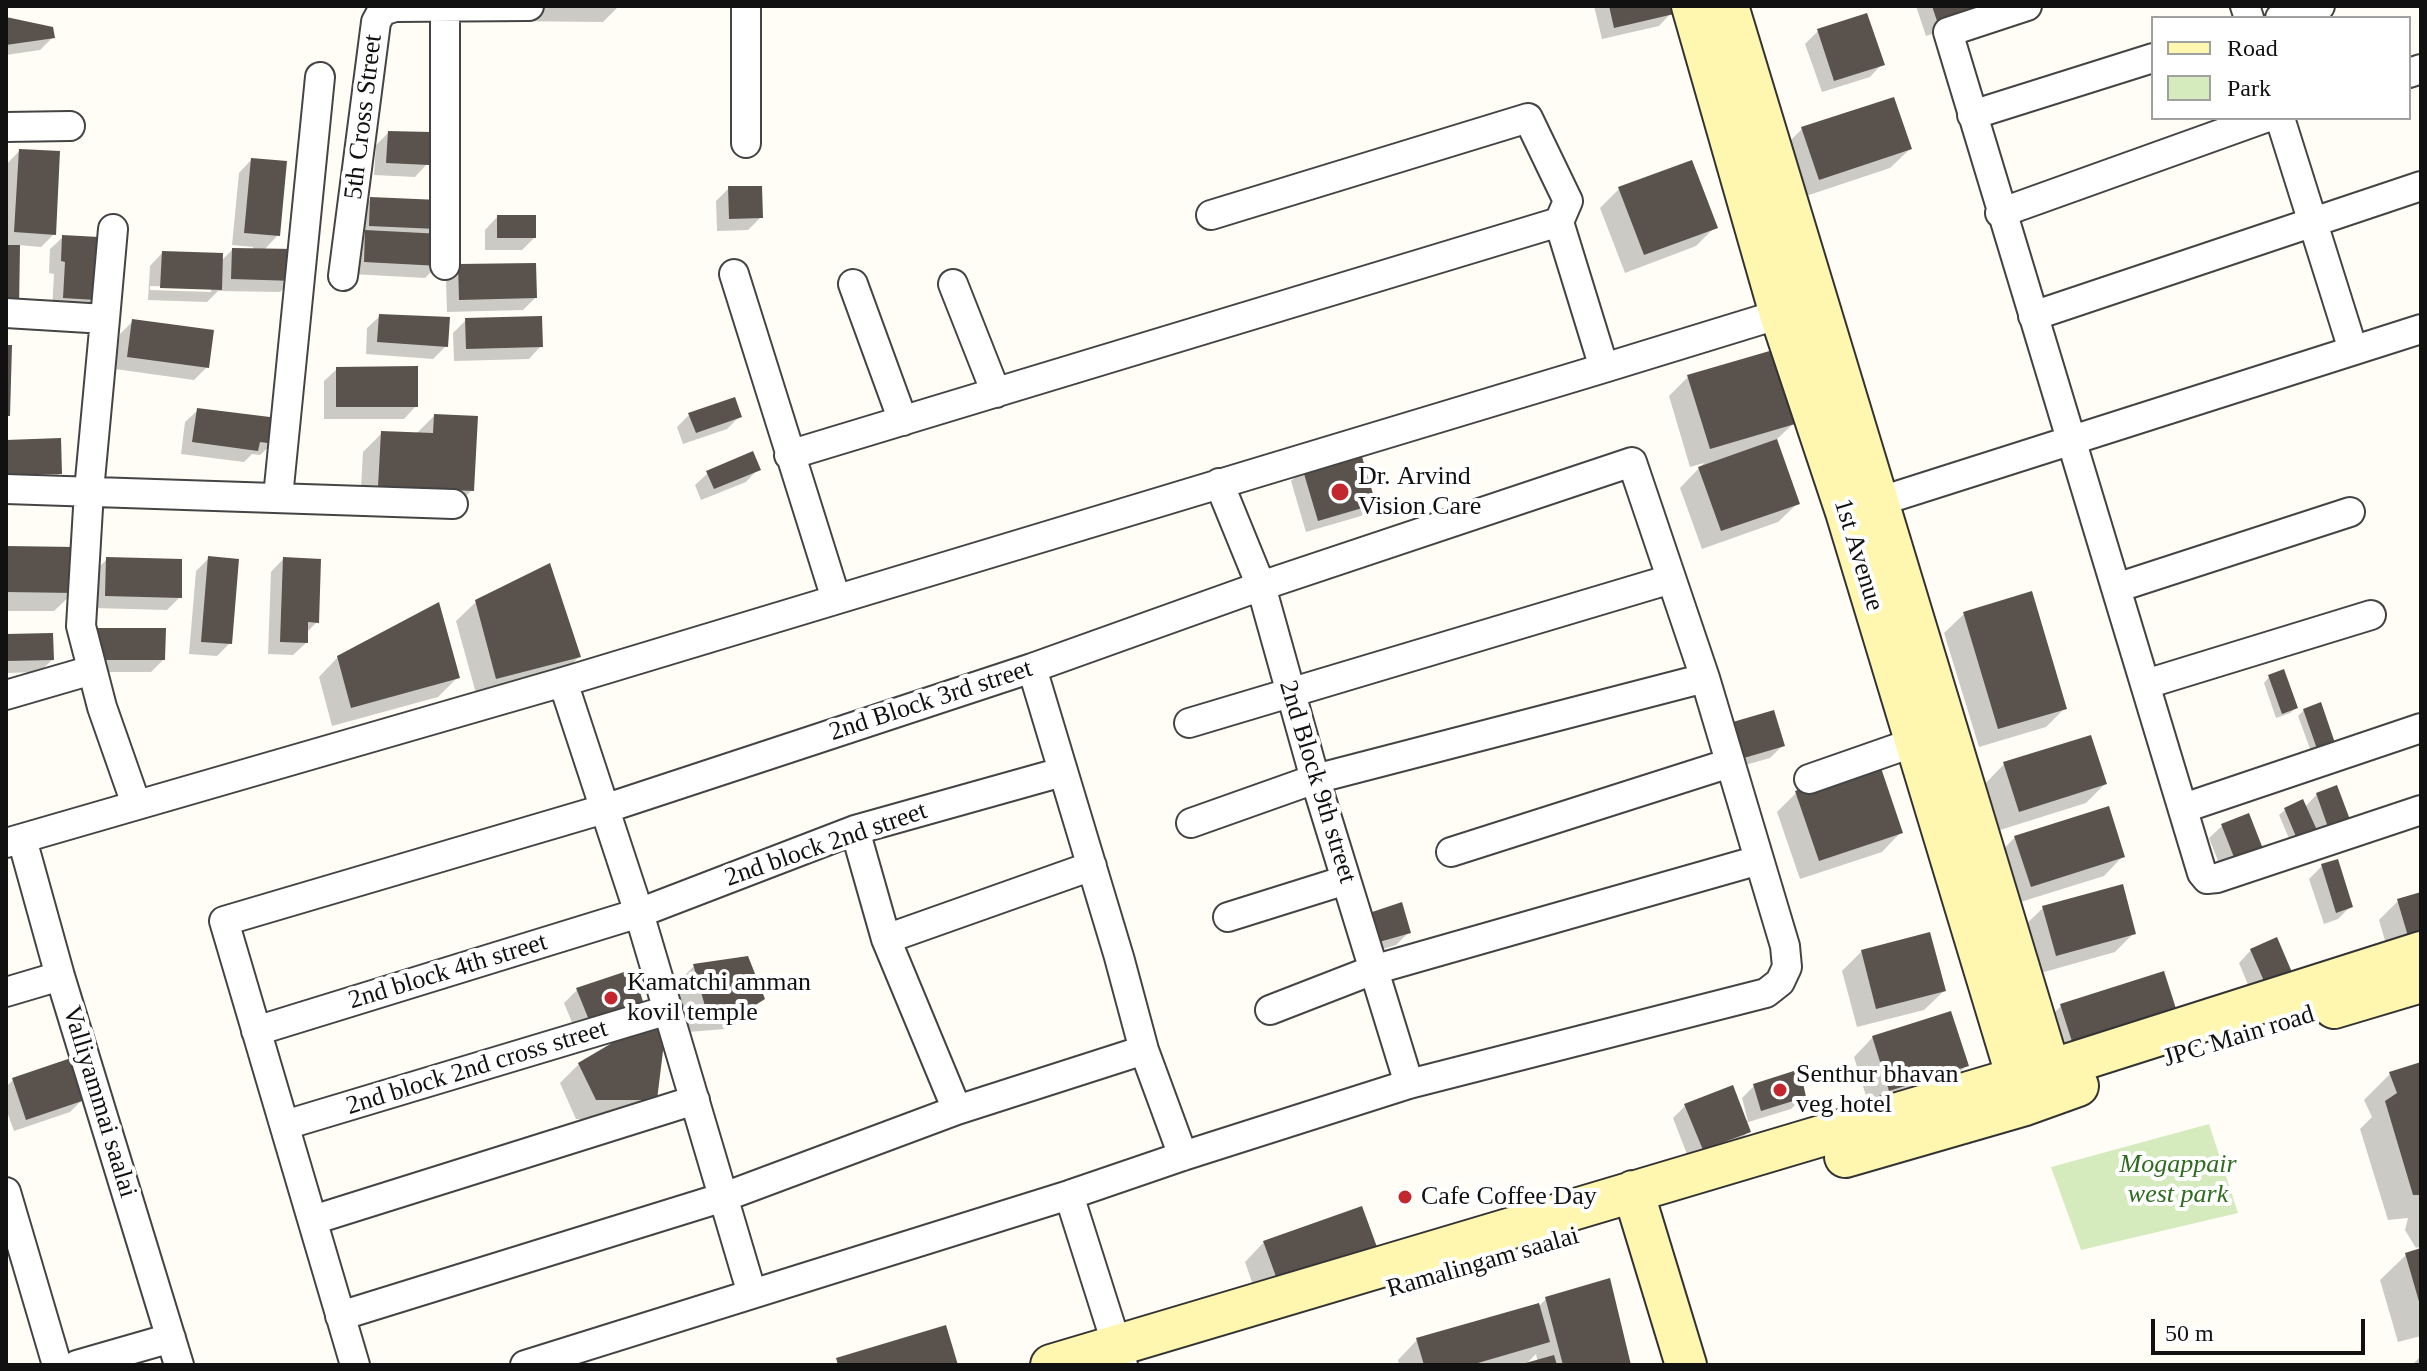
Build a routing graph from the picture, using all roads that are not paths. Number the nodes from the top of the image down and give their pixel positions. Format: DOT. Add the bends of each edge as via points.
graph roads {
  1 [pos="529,6"];
  2 [pos="746,6"];
  3 [pos="1692,6"];
  4 [pos="1728,6"];
  5 [pos="2027,6"];
  6 [pos="2320,6"];
  7 [pos="445,7"];
  8 [pos="2287,16"];
  9 [pos="2151,59"];
  10 [pos="320,77"];
  11 [pos="1972,115"];
  12 [pos="2259,120"];
  13 [pos="2281,120"];
  14 [pos="70,126"];
  15 [pos="6,127"];
  16 [pos="746,143"];
  17 [pos="2421,186"];
  18 [pos="2000,212"];
  19 [pos="1211,215"];
  20 [pos="2312,221"];
  21 [pos="1559,222"];
  22 [pos="113,229"];
  23 [pos="445,265"];
  24 [pos="734,274"];
  25 [pos="343,276"];
  26 [pos="853,284"];
  27 [pos="953,284"];
  28 [pos="1812,289"];
  29 [pos="6,313"];
  30 [pos="1780,314"];
  31 [pos="2033,316"];
  32 [pos="105,319"];
  33 [pos="2421,329"];
  34 [pos="2353,350"];
  35 [pos="1604,368"];
  36 [pos="996,393"];
  37 [pos="903,421"];
  38 [pos="2070,440"];
  39 [pos="789,455"];
  40 [pos="1219,483"];
  41 [pos="6,489"];
  42 [pos="89,491"];
  43 [pos="278,497"];
  44 [pos="453,504"];
  45 [pos="1861,508"];
  46 [pos="2350,512"];
  47 [pos="1671,579"];
  48 [pos="1261,586"];
  49 [pos="2116,588"];
  50 [pos="836,599"];
  51 [pos="2371,615"];
  52 [pos="1032,668"];
  53 [pos="92,670"];
  54 [pos="1705,678"];
  55 [pos="563,682"];
  56 [pos="2146,684"];
  57 [pos="1290,692"];
  58 [pos="6,695"];
  59 [pos="1189,723"];
  60 [pos="2421,728"];
  61 [pos="1915,742"];
  62 [pos="1730,763"];
  63 [pos="1062,772"];
  64 [pos="1315,779"];
  65 [pos="1809,779"];
  66 [pos="136,804"];
  67 [pos="2184,808"];
  68 [pos="604,809"];
  69 [pos="2421,810"];
  70 [pos="1191,823"];
  71 [pos="855,830"];
  72 [pos="14,841"];
  73 [pos="1451,852"];
  74 [pos="1759,860"];
  75 [pos="1092,866"];
  76 [pos="1346,880"];
  77 [pos="639,913"];
  78 [pos="1228,917"];
  79 [pos="886,939"];
  80 [pos="2421,952"];
  81 [pos="1373,970"];
  82 [pos="60,976"];
  83 [pos="2421,982"];
  84 [pos="6,992"];
  85 [pos="668,1010"];
  86 [pos="1270,1010"];
  87 [pos="256,1031"];
  88 [pos="1144,1050"];
  89 [pos="1409,1084"];
  90 [pos="2037,1086"];
  91 [pos="695,1100"];
  92 [pos="957,1110"];
  93 [pos="285,1125"];
  94 [pos="1183,1156"];
  95 [pos="6,1192"];
  96 [pos="1069,1195"];
  97 [pos="724,1197"];
  98 [pos="1637,1204"];
  99 [pos="313,1220"];
  100 [pos="752,1294"];
  101 [pos="340,1316"];
  102 [pos="175,1352"];
  103 [pos="1125,1358"];
  104 [pos="57,1365"];
  105 [pos="77,1365"];
  106 [pos="355,1365"];
  107 [pos="525,1365"];
  108 [pos="1051,1365"];
  109 [pos="1686,1365"];
  1 -- 7 [label="street, 5th Cross Street"];
  2 -- 16 [label="street"];
  3 -- 30 [label="main road, 1st Avenue"];
  4 -- 28 [label="main road, 1st Avenue"];
  5 -- 11 [label="street" via="1948,32"];
  6 -- 8 [label="street"];
  7 -- 23 [label="street"];
  7 -- 25 [label="street, 5th Cross Street" via="395,7 382,11 376,22"];
  9 -- 11 [label="street"];
  10 -- 43 [label="street"];
  11 -- 18 [label="street"];
  12 -- 18 [label="street"];
  13 -- 20 [label="street"];
  14 -- 15 [label="street"];
  17 -- 20 [label="street"];
  18 -- 31 [label="street"];
  19 -- 21 [label="street" via="1528,118 1568,201"];
  20 -- 31 [label="street"];
  20 -- 34 [label="street"];
  21 -- 35 [label="street"];
  21 -- 36 [label="street"];
  22 -- 32 [label="street"];
  24 -- 39 [label="street"];
  26 -- 37 [label="street"];
  27 -- 36 [label="street"];
  28 -- 30 [label="street"];
  28 -- 45 [label="main road, 1st Avenue"];
  29 -- 32 [label="street"];
  30 -- 35 [label="street"];
  30 -- 45 [label="main road, 1st Avenue"];
  31 -- 38 [label="street"];
  32 -- 42 [label="street"];
  33 -- 34 [label="street"];
  34 -- 38 [label="street"];
  35 -- 40 [label="street"];
  36 -- 37 [label="street"];
  37 -- 39 [label="street"];
  38 -- 45 [label="street"];
  38 -- 49 [label="street"];
  39 -- 50 [label="street"];
  40 -- 48 [label="street, 2nd Block 9th street"];
  40 -- 50 [label="street"];
  41 -- 42 [label="street"];
  42 -- 43 [label="street"];
  42 -- 53 [label="street" via="81,626"];
  43 -- 44 [label="street"];
  45 -- 61 [label="main road, 1st Avenue"];
  45 -- 90 [label="main road, 1st Avenue"];
  46 -- 49 [label="street"];
  47 -- 48 [label="street, 2nd Block 3rd street" via="1632,462"];
  47 -- 54 [label="street"];
  47 -- 57 [label="street"];
  48 -- 52 [label="street, 2nd Block 3rd street"];
  48 -- 57 [label="street, 2nd Block 9th street"];
  49 -- 56 [label="street"];
  50 -- 55 [label="street"];
  51 -- 56 [label="street"];
  52 -- 63 [label="street"];
  52 -- 68 [label="street, 2nd Block 3rd street"];
  53 -- 58 [label="street"];
  53 -- 66 [label="street"];
  54 -- 62 [label="street"];
  54 -- 64 [label="street"];
  55 -- 66 [label="street"];
  55 -- 68 [label="street"];
  56 -- 67 [label="street"];
  57 -- 59 [label="street"];
  57 -- 64 [label="street, 2nd Block 9th street"];
  60 -- 67 [label="street"];
  61 -- 65 [label="street"];
  61 -- 90 [label="main road, 1st Avenue"];
  62 -- 73 [label="street"];
  62 -- 74 [label="street"];
  63 -- 71 [label="street, 2nd block 2nd street"];
  63 -- 75 [label="street"];
  64 -- 70 [label="street"];
  64 -- 76 [label="street, 2nd Block 9th street"];
  66 -- 72 [label="street"];
  67 -- 69 [label="street" via="2207,879"];
  68 -- 77 [label="street"];
  68 -- 87 [label="street, 2nd Block 3rd street" via="224,921"];
  71 -- 77 [label="street, 2nd block 2nd street"];
  71 -- 79 [label="street"];
  72 -- 82 [label="street, Valliyammai saalai"];
  74 -- 81 [label="street"];
  74 -- 89 [label="street" via="1787,967 1766,993"];
  75 -- 79 [label="street"];
  75 -- 88 [label="street"];
  76 -- 78 [label="street"];
  76 -- 81 [label="street, 2nd Block 9th street"];
  77 -- 85 [label="street"];
  77 -- 87 [label="street, 2nd block 4th street"];
  79 -- 92 [label="street"];
  80 -- 90 [label="main road"];
  81 -- 86 [label="street"];
  81 -- 89 [label="street, 2nd Block 9th street"];
  82 -- 84 [label="street"];
  82 -- 102 [label="street, Valliyammai saalai"];
  83 -- 90 [label="main road, JPC Main road"];
  85 -- 91 [label="street"];
  85 -- 93 [label="street, 2nd block 2nd cross street"];
  87 -- 93 [label="street"];
  88 -- 92 [label="street"];
  88 -- 94 [label="street"];
  89 -- 94 [label="street"];
  90 -- 98 [label="main road"];
  91 -- 97 [label="street"];
  91 -- 99 [label="street"];
  92 -- 97 [label="street"];
  93 -- 99 [label="street"];
  94 -- 96 [label="street"];
  95 -- 104 [label="street"];
  96 -- 100 [label="street"];
  96 -- 103 [label="street"];
  97 -- 100 [label="street"];
  97 -- 101 [label="street"];
  98 -- 103 [label="main road"];
  98 -- 109 [label="main road"];
  99 -- 101 [label="street"];
  100 -- 107 [label="street"];
  101 -- 106 [label="street"];
  102 -- 105 [label="street"];
  103 -- 108 [label="main road"];
}
